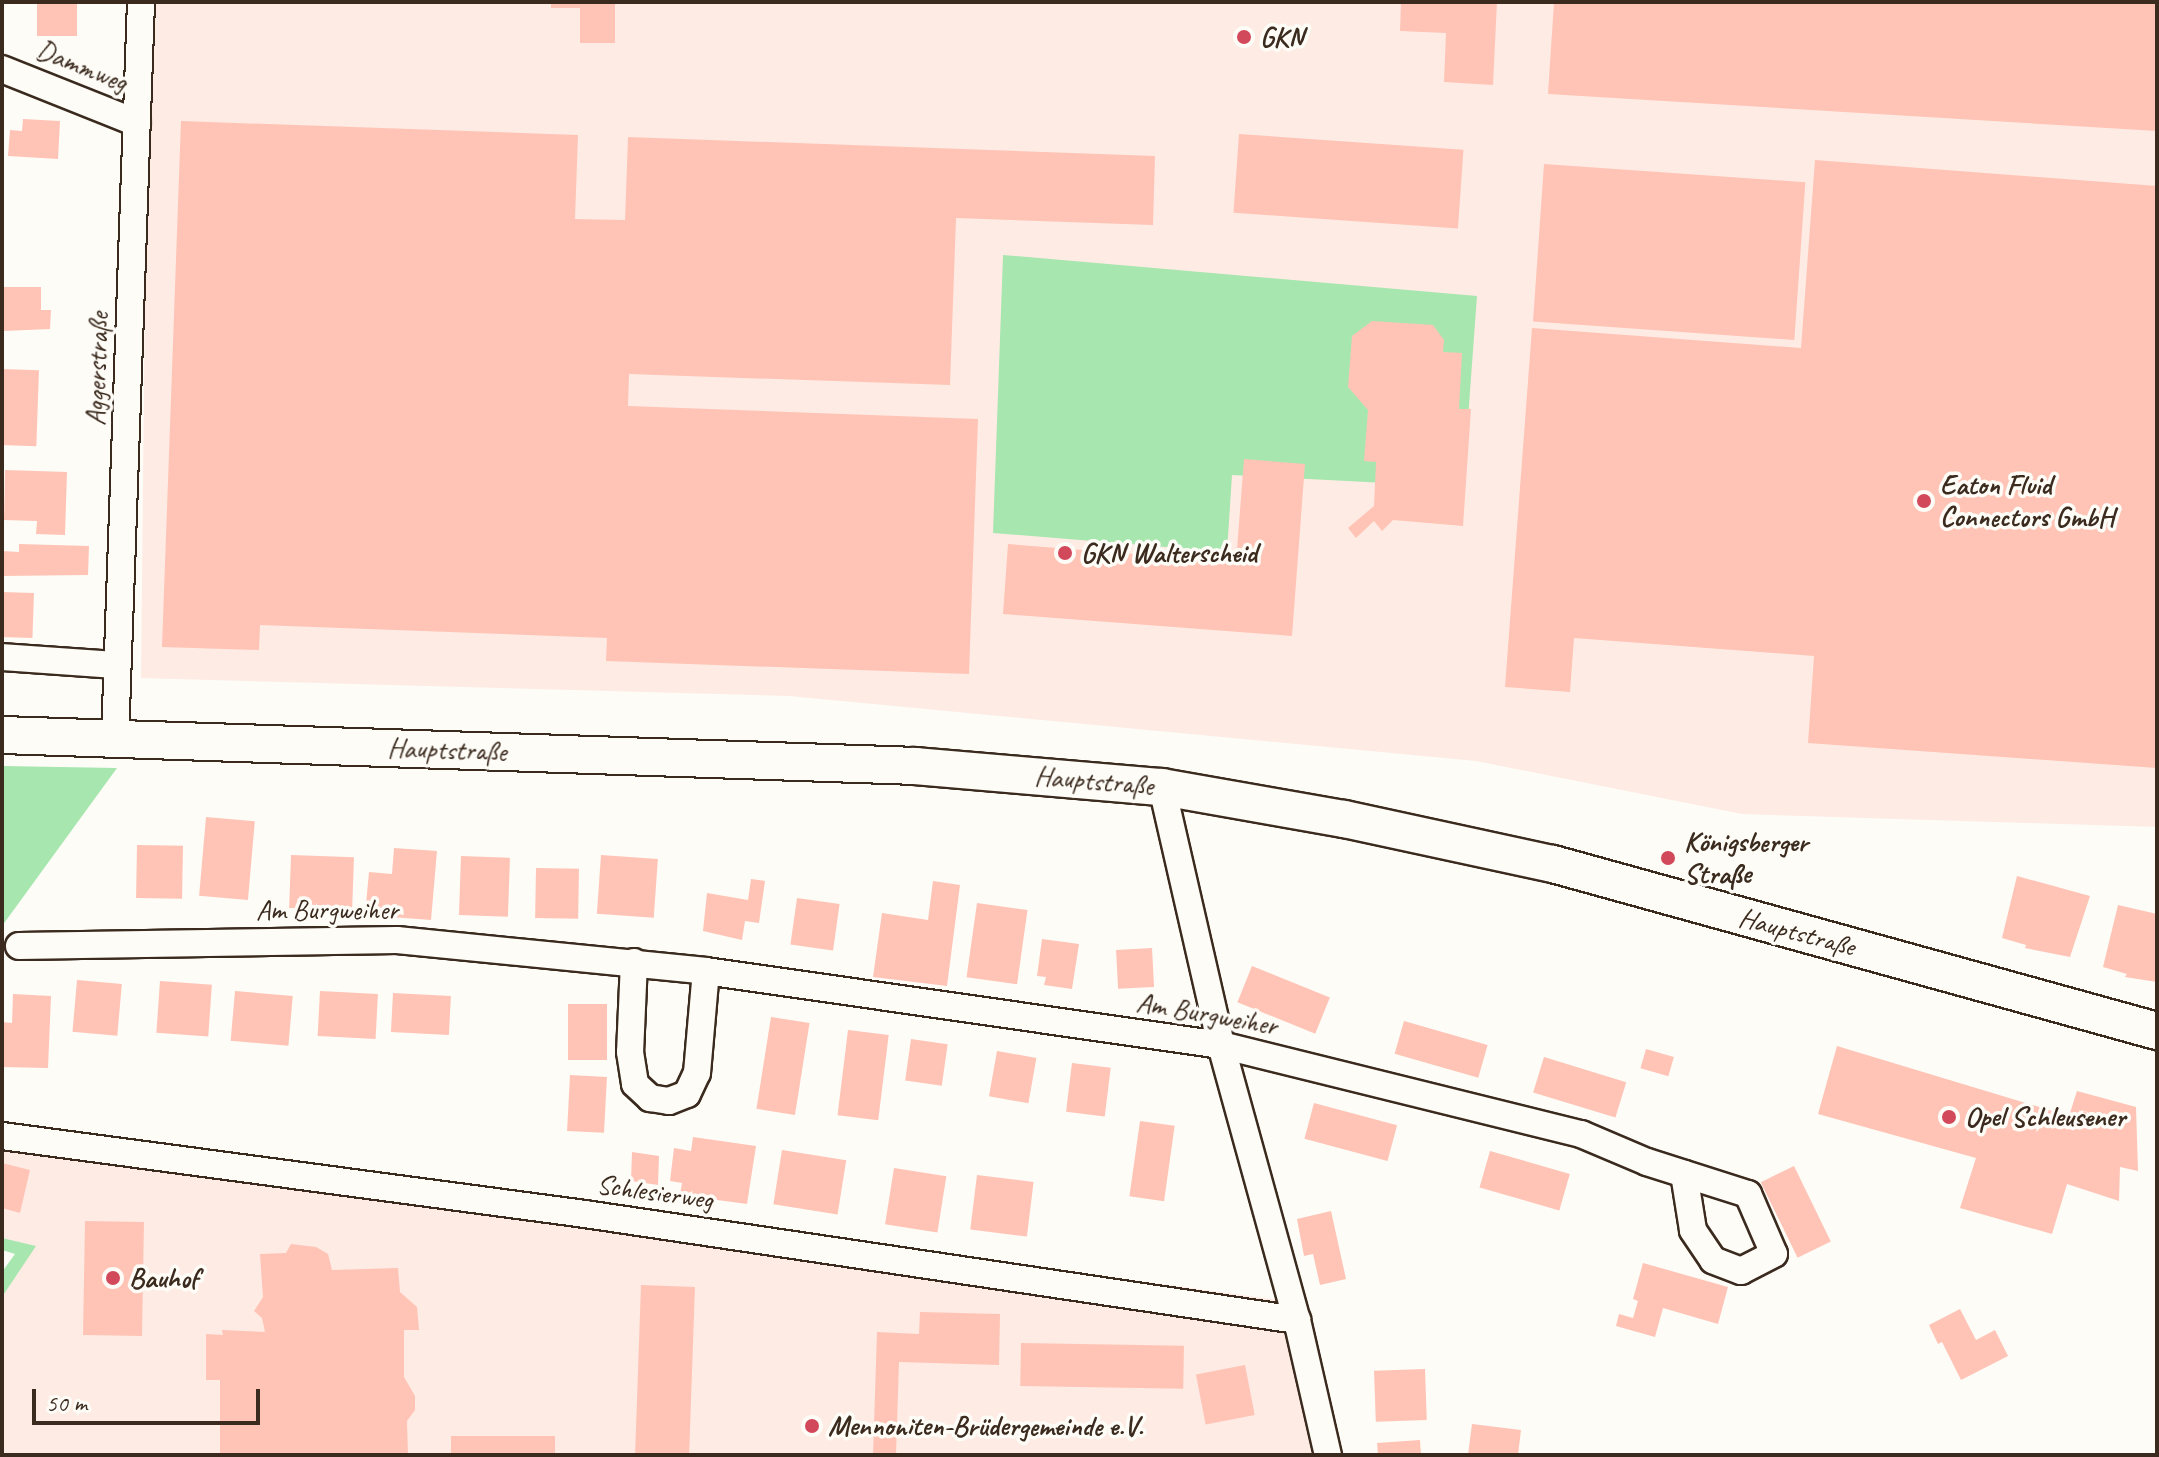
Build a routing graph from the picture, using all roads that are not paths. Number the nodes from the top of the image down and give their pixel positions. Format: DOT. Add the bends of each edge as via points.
graph roads {
  1 [pos="141,2"];
  2 [pos="2,69"];
  3 [pos="137,123"];
  4 [pos="2,657"];
  5 [pos="117,665"];
  6 [pos="2,735"];
  7 [pos="115,739"];
  8 [pos="1162,787"];
  9 [pos="19,946"];
  10 [pos="634,962"];
  11 [pos="706,971"];
  12 [pos="2157,1031"];
  13 [pos="1221,1045"];
  14 [pos="2,1136"];
  15 [pos="1684,1174"];
  16 [pos="1297,1320"];
  17 [pos="1328,1455"];
  1 -- 3 [label="street, Aggerstraße"];
  2 -- 3 [label="street, Dammweg"];
  3 -- 5 [label="street, Aggerstraße"];
  4 -- 5 [label="street"];
  5 -- 7 [label="street, Aggerstraße"];
  6 -- 7 [label="main road, Hauptstraße"];
  7 -- 8 [label="main road, Hauptstraße" via="915,766"];
  8 -- 12 [label="main road, Hauptstraße" via="1553,864"];
  8 -- 13 [label="street"];
  9 -- 10 [label="street, Am Burgweiher" via="397,940"];
  10 -- 11 [label="street, Am Burgweiher"];
  10 -- 11 [label="street" via="630,1052 635,1084 650,1098 669,1101 687,1094 697,1073"];
  11 -- 13 [label="street, Am Burgweiher"];
  13 -- 15 [label="street, Am Burgweiher" via="1581,1134"];
  13 -- 16 [label="street"];
  14 -- 16 [label="street, Schlesierweg" via="585,1214"];
  16 -- 17 [label="street"];
}
